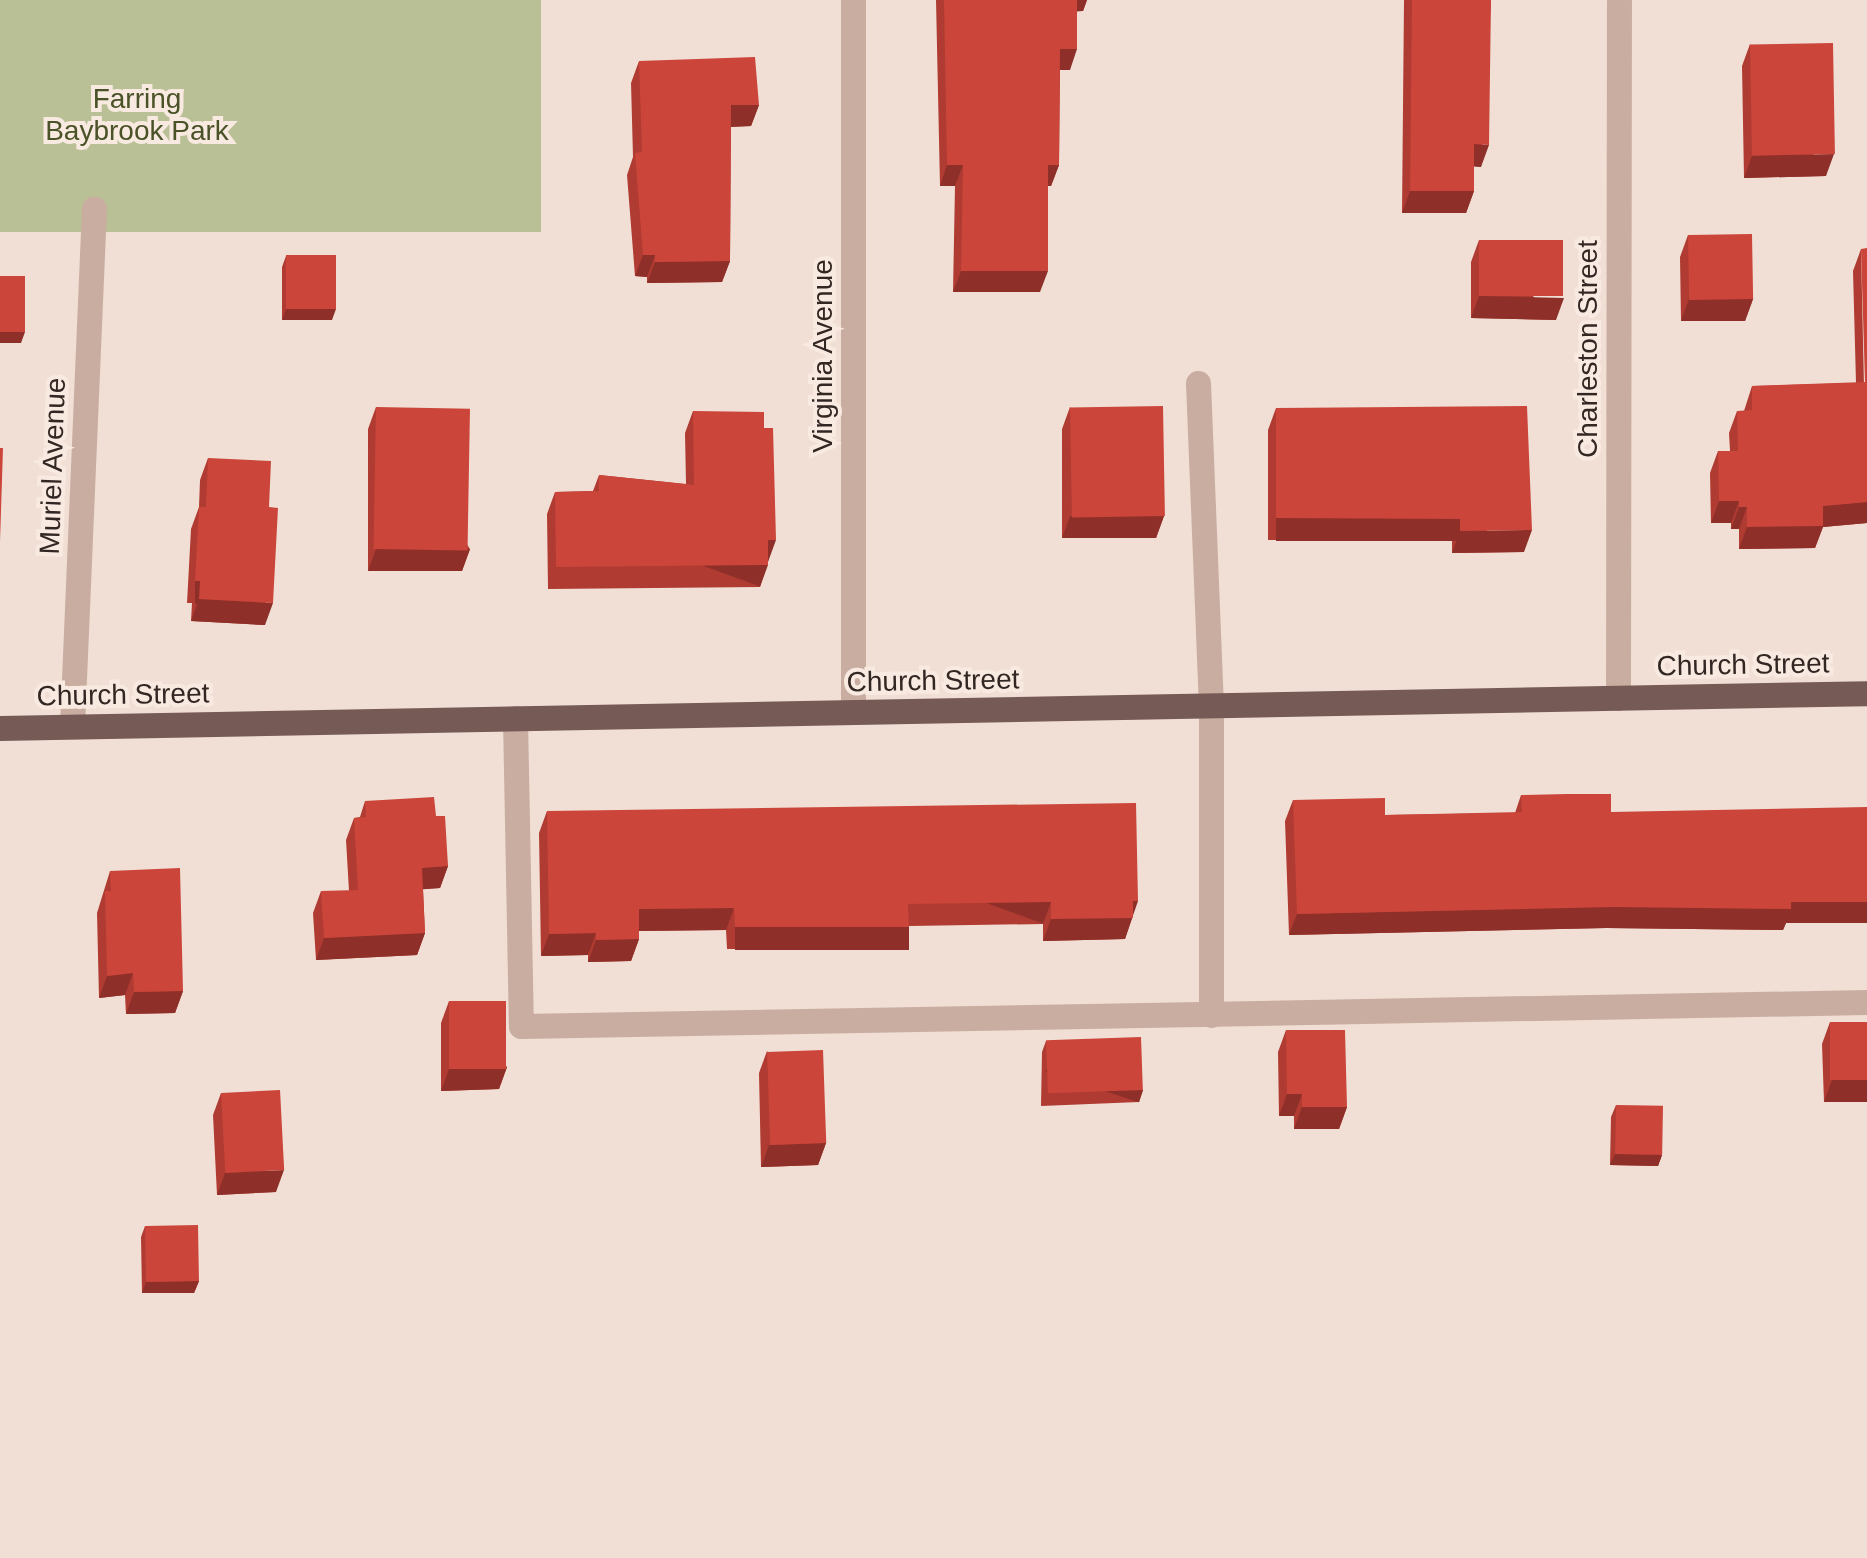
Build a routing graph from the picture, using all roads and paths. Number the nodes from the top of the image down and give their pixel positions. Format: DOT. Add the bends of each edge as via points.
graph roads {
  1 [pos="853,0"];
  2 [pos="1619,0"];
  3 [pos="94,208"];
  4 [pos="1198,383"];
  5 [pos="1867,693"];
  6 [pos="1618,698"];
  7 [pos="1211,706"];
  8 [pos="853,712"];
  9 [pos="515,718"];
  10 [pos="72,726"];
  11 [pos="0,728"];
  12 [pos="1867,1002"];
  13 [pos="1212,1015"];
  1 -- 8 [label="street, Virginia Avenue"];
  2 -- 6 [label="street, Charleston Street"];
  3 -- 10 [label="street, Muriel Avenue"];
  4 -- 7 [label="street"];
  5 -- 6 [label="main road, Church Street"];
  6 -- 7 [label="main road, Church Street"];
  7 -- 8 [label="main road, Church Street"];
  7 -- 13 [label="street"];
  8 -- 9 [label="main road, Church Street"];
  9 -- 10 [label="main road, Church Street"];
  9 -- 13 [label="street" via="521,1026"];
  10 -- 11 [label="main road, Church Street"];
  12 -- 13 [label="street"];
}
